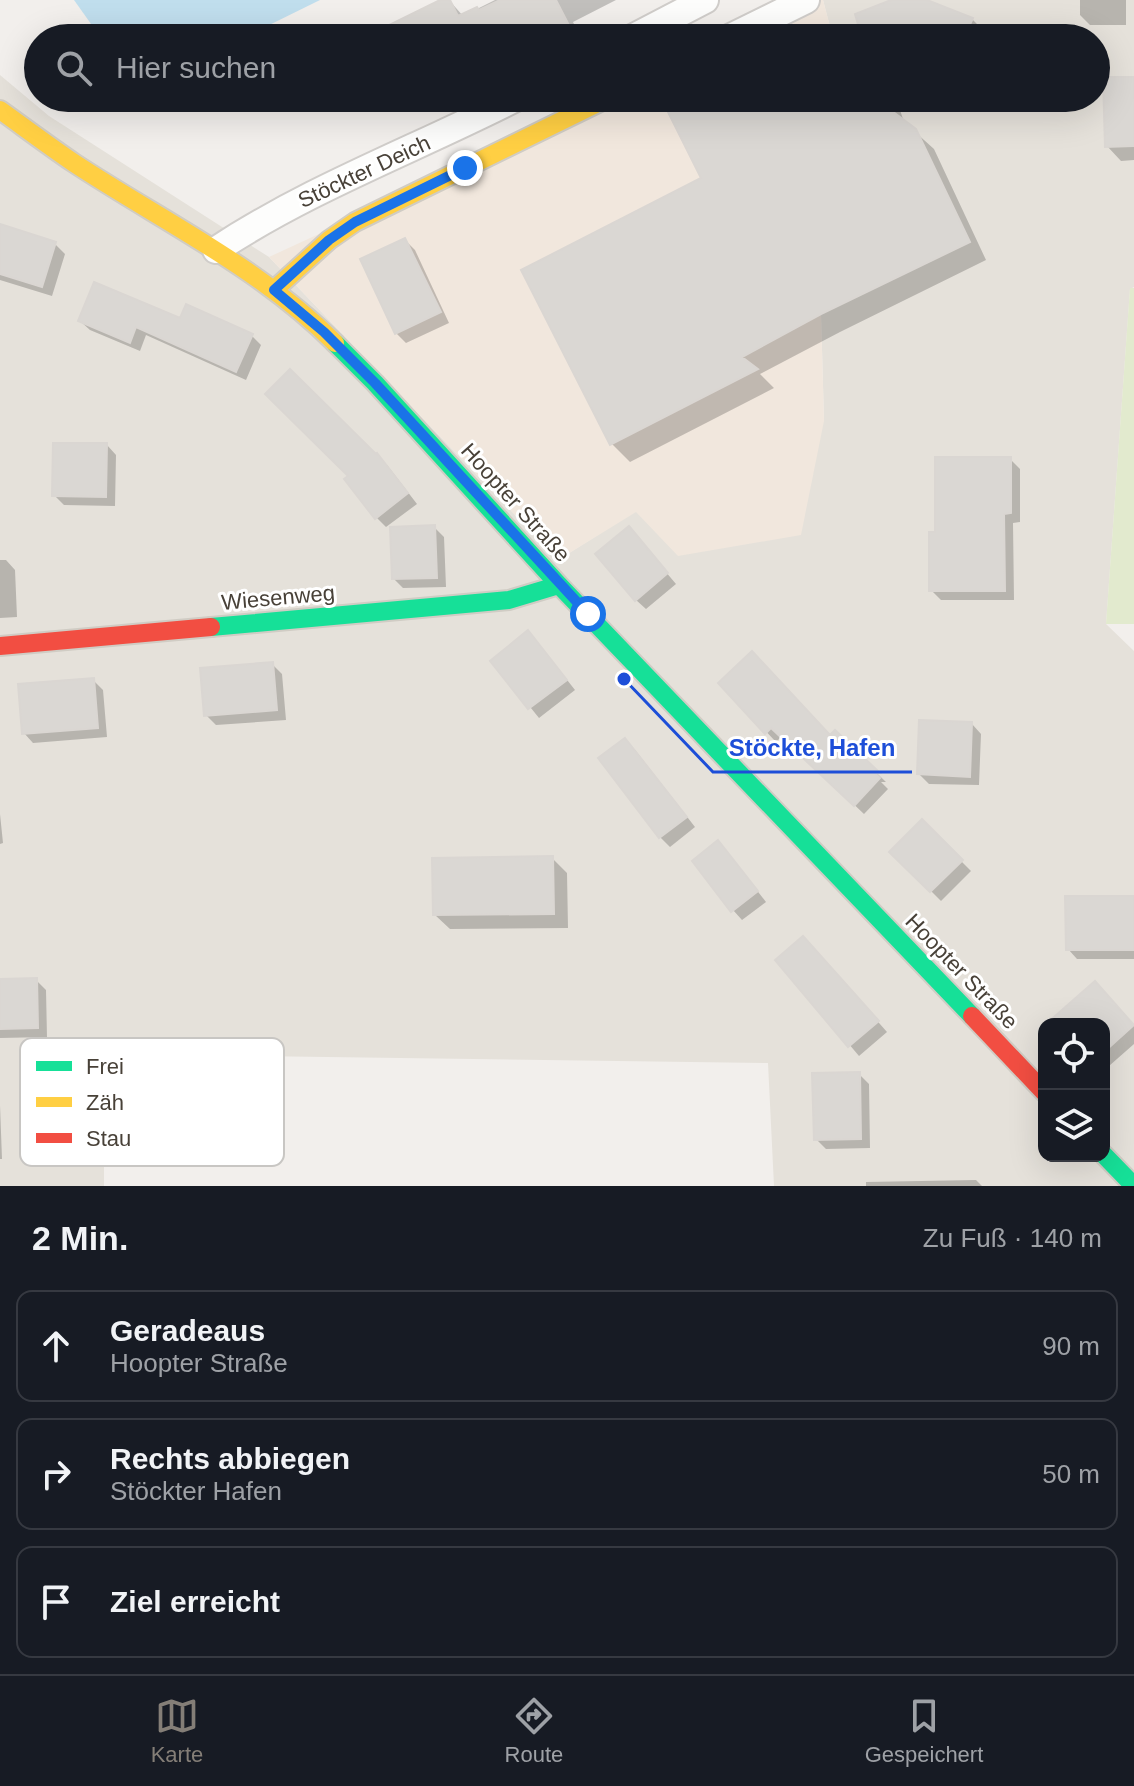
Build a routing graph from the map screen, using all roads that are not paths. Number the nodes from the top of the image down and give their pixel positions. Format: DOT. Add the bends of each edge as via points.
graph roads {
  1 [pos="705,0"];
  2 [pos="806,0"];
  3 [pos="659,24"];
  4 [pos="757,24"];
  5 [pos="0,110"];
  6 [pos="486,112"];
  7 [pos="579,112"];
  8 [pos="216,250"];
  9 [pos="274,290"];
  10 [pos="559,585"];
  11 [pos="0,646"];
  12 [pos="1042,1090"];
  13 [pos="1110,1161"];
  14 [pos="1134,1186"];
  1 -- 3 [label="street"];
  2 -- 4 [label="street"];
  5 -- 8 [label="street, Hoopter Straße" via="74,163"];
  6 -- 8 [label="street, Stöckter Deich" via="303,198"];
  7 -- 9 [label="street" via="355,222"];
  8 -- 9 [label="street, Hoopter Straße"];
  9 -- 10 [label="street, Hoopter Straße" via="375,383"];
  10 -- 11 [label="street, Wiesenweg" via="509,600"];
  10 -- 12 [label="street, Hoopter Straße"];
  13 -- 14 [label="street"];
}
